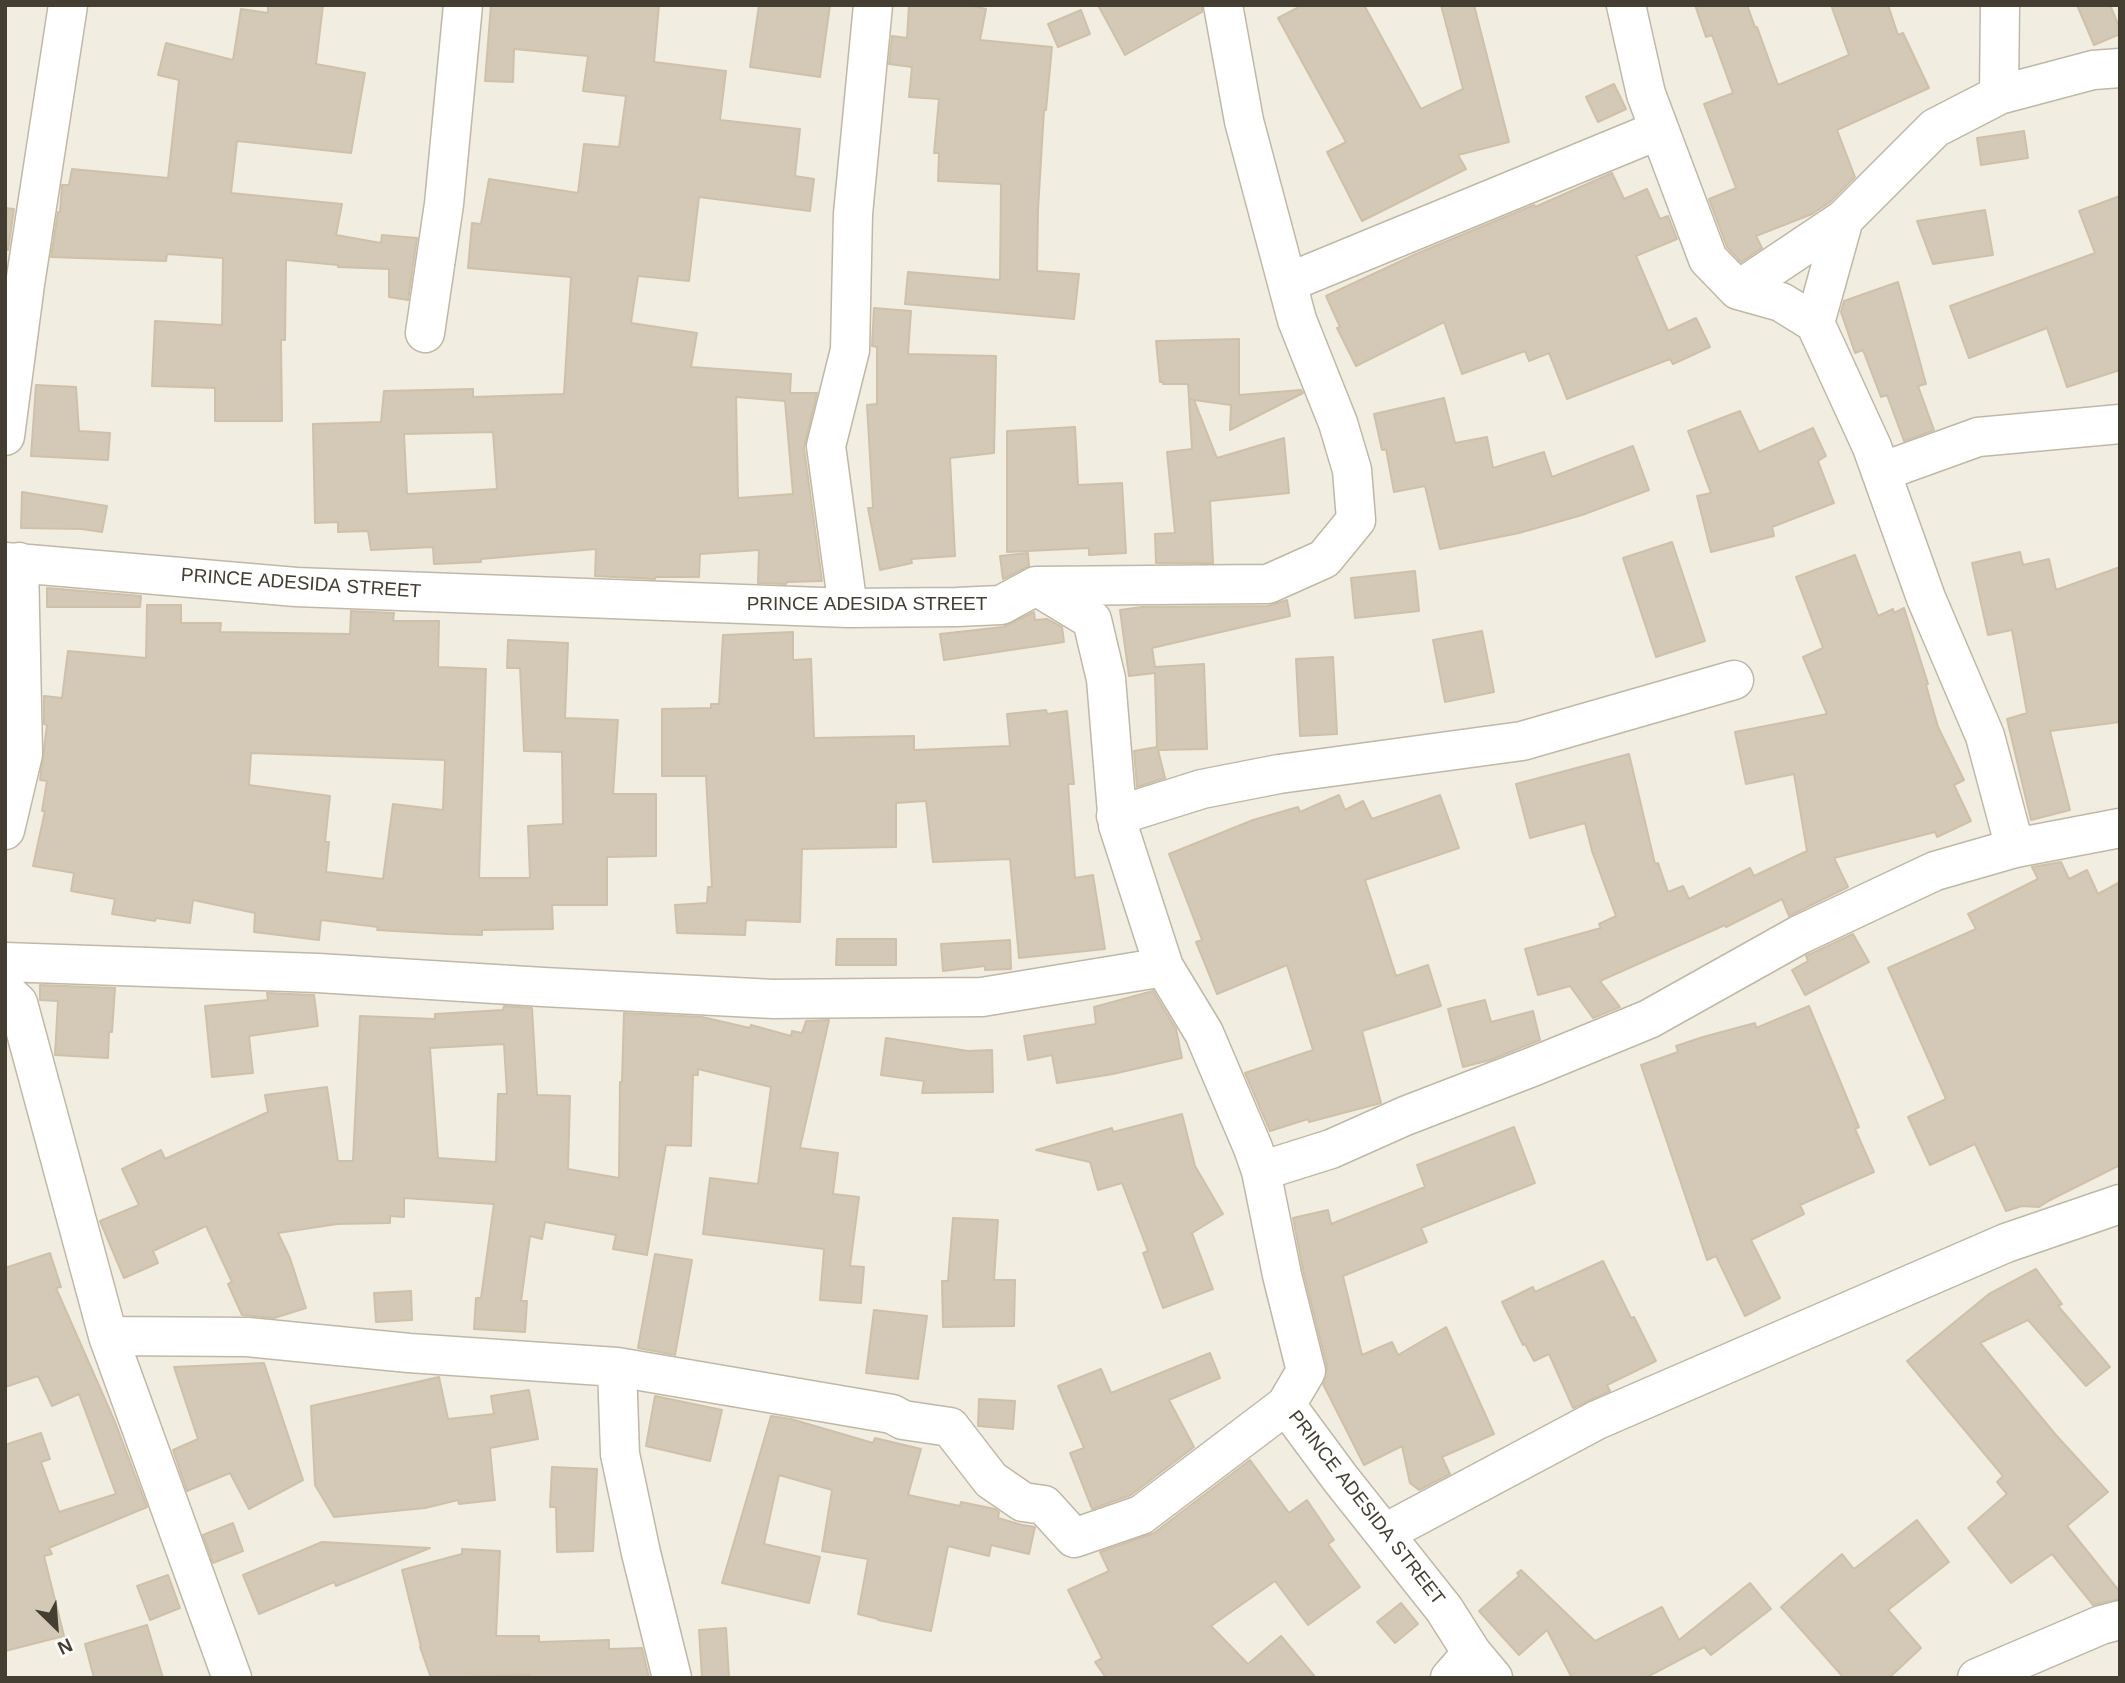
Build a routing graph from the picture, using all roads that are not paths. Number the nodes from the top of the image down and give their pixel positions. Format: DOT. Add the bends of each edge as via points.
graph roads {
  1 [pos="68,5"];
  2 [pos="463,5"];
  3 [pos="873,5"];
  4 [pos="1223,5"];
  5 [pos="1626,5"];
  6 [pos="2000,5"];
  7 [pos="2120,68"];
  8 [pos="1999,95"];
  9 [pos="1659,130"];
  10 [pos="1844,219"];
  11 [pos="1287,282"];
  12 [pos="1738,290"];
  13 [pos="1815,323"];
  14 [pos="425,333"];
  15 [pos="2120,424"];
  16 [pos="5,436"];
  17 [pos="1881,472"];
  18 [pos="12,562"];
  19 [pos="1036,586"];
  20 [pos="848,608"];
  21 [pos="1734,680"];
  22 [pos="1116,816"];
  23 [pos="2120,828"];
  24 [pos="5,830"];
  25 [pos="2015,848"];
  26 [pos="5,962"];
  27 [pos="1164,967"];
  28 [pos="5,991"];
  29 [pos="1261,1171"];
  30 [pos="2120,1204"];
  31 [pos="108,1336"];
  32 [pos="617,1367"];
  33 [pos="1286,1405"];
  34 [pos="1385,1533"];
  35 [pos="2120,1620"];
  36 [pos="1471,1670"];
  37 [pos="232,1678"];
  38 [pos="672,1678"];
  39 [pos="1977,1678"];
  1 -- 16 [label="street"];
  2 -- 14 [label="street" via="444,204"];
  3 -- 20 [label="street" via="853,215 850,350 825,446"];
  4 -- 11 [label="street" via="1244,121"];
  5 -- 9 [label="street"];
  6 -- 8 [label="street"];
  7 -- 8 [label="street"];
  8 -- 10 [label="street" via="1935,128"];
  9 -- 11 [label="street"];
  9 -- 12 [label="street" via="1708,259"];
  10 -- 12 [label="street"];
  10 -- 13 [label="street"];
  11 -- 19 [label="street" via="1352,470 1356,520 1324,559 1268,584"];
  12 -- 13 [label="street" via="1781,302"];
  13 -- 17 [label="street"];
  15 -- 17 [label="street" via="1978,437"];
  17 -- 25 [label="street" via="1926,598 1985,736"];
  18 -- 20 [label="street, PRINCE ADESIDA STREET" via="296,587"];
  18 -- 24 [label="street" via="23,754"];
  19 -- 20 [label="street, PRINCE ADESIDA STREET" via="1001,605"];
  19 -- 22 [label="street, PRINCE ADESIDA STREET" via="1093,620 1106,679"];
  21 -- 22 [label="street" via="1522,741 1279,774 1202,789"];
  22 -- 27 [label="street, PRINCE ADESIDA STREET"];
  23 -- 25 [label="street"];
  25 -- 29 [label="street" via="1935,871 1799,935 1649,1019 1331,1149"];
  26 -- 27 [label="street" via="318,973 772,999 982,997"];
  27 -- 29 [label="street, PRINCE ADESIDA STREET" via="1204,1033"];
  28 -- 31 [label="street" via="18,1003"];
  29 -- 33 [label="street, PRINCE ADESIDA STREET" via="1306,1371"];
  30 -- 34 [label="street" via="2006,1243 1597,1420"];
  31 -- 32 [label="street" via="247,1337"];
  31 -- 37 [label="street"];
  32 -- 33 [label="street" via="950,1427 991,1480 1023,1502 1044,1505 1073,1538 1141,1515"];
  32 -- 38 [label="street" via="620,1454"];
  33 -- 34 [label="street, PRINCE ADESIDA STREET"];
  34 -- 36 [label="street, PRINCE ADESIDA STREET" via="1444,1609"];
  35 -- 39 [label="street"];
}
